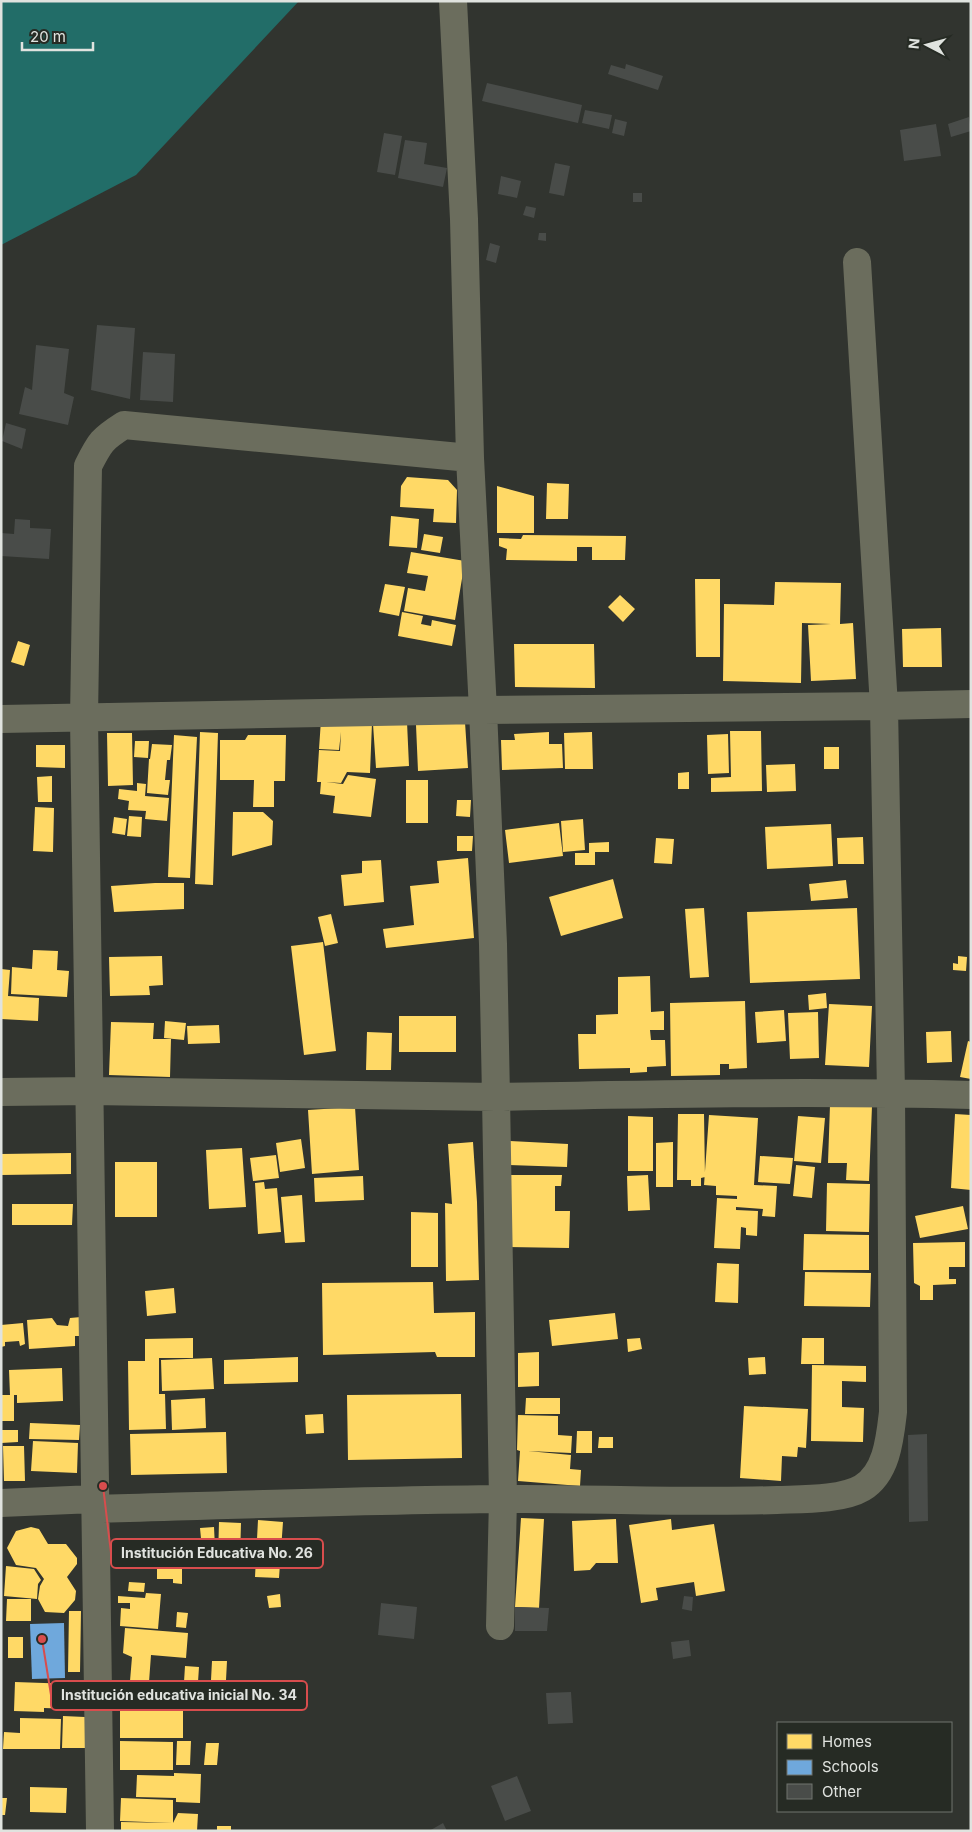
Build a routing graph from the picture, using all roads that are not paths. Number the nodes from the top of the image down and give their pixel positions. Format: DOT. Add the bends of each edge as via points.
graph roads {
  1 [pos="453,1"];
  2 [pos="857,262"];
  3 [pos="470,458"];
  4 [pos="971,704"];
  5 [pos="884,706"];
  6 [pos="483,710"];
  7 [pos="84,718"];
  8 [pos="1,719"];
  9 [pos="91,1091"];
  10 [pos="1,1092"];
  11 [pos="891,1093"];
  12 [pos="971,1095"];
  13 [pos="496,1097"];
  14 [pos="503,1499"];
  15 [pos="1,1503"];
  16 [pos="95,1504"];
  17 [pos="500,1626"];
  18 [pos="100,1831"];
  1 -- 3 [label="street" via="464,219"];
  2 -- 5 [label="street"];
  3 -- 6 [label="street"];
  3 -- 7 [label="street" via="124,426 106,436 88,466"];
  4 -- 5 [label="street"];
  5 -- 6 [label="street"];
  5 -- 11 [label="street"];
  6 -- 7 [label="street"];
  6 -- 13 [label="street"];
  7 -- 8 [label="street"];
  7 -- 9 [label="street"];
  9 -- 10 [label="street"];
  9 -- 13 [label="street"];
  9 -- 16 [label="street"];
  11 -- 12 [label="street"];
  11 -- 13 [label="street"];
  11 -- 14 [label="street" via="893,1412 890,1444 882,1464 864,1488 818,1498 730,1502"];
  13 -- 14 [label="street"];
  14 -- 16 [label="street"];
  14 -- 17 [label="street"];
  15 -- 16 [label="street"];
  16 -- 18 [label="street"];
}
